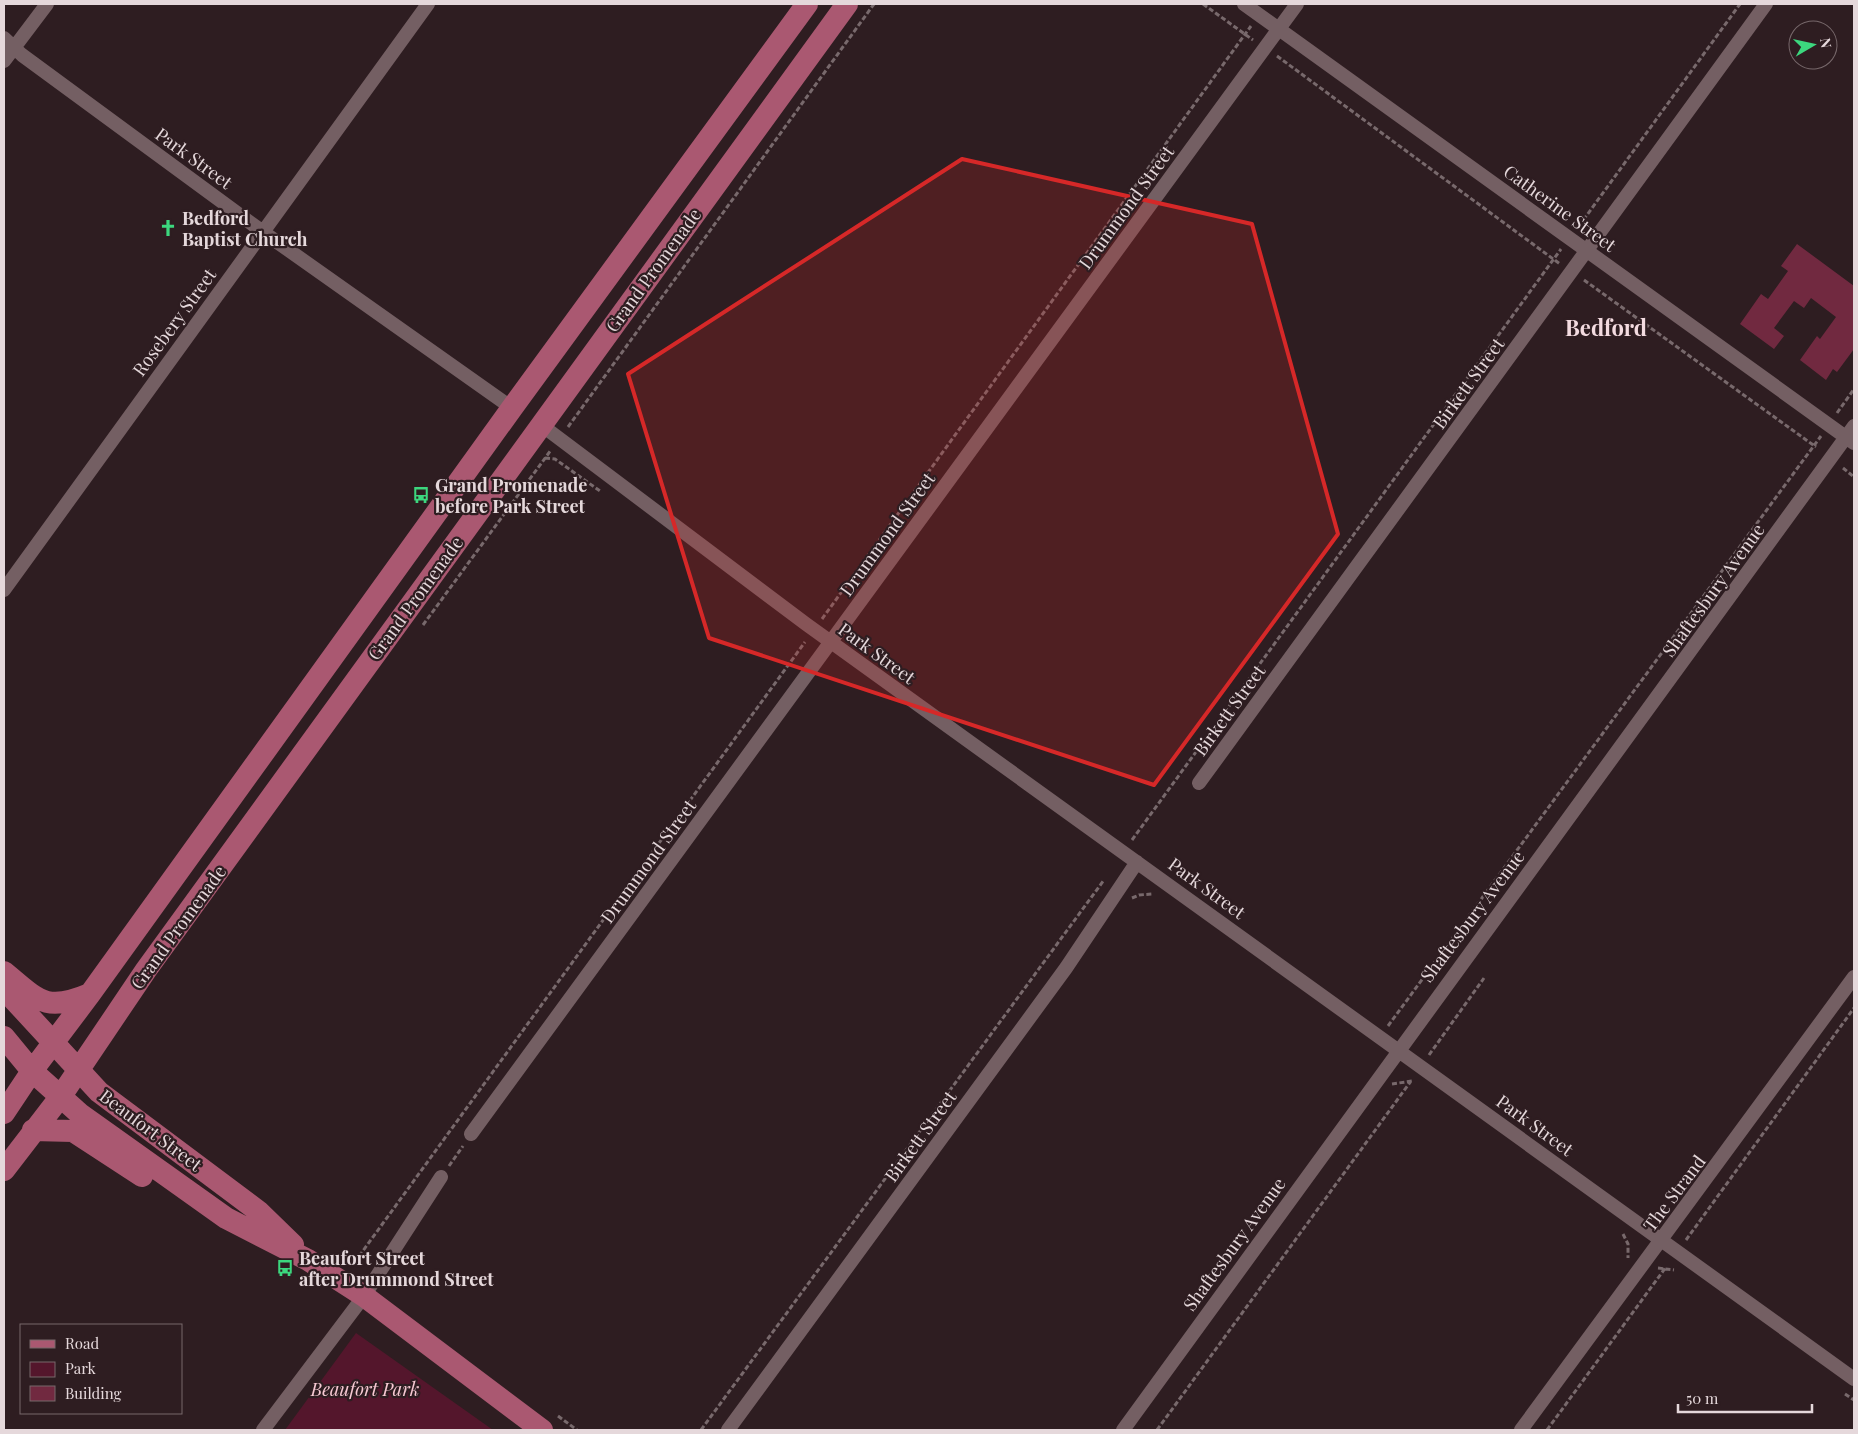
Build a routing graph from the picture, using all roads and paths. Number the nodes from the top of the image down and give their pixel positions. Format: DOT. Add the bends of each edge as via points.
graph roads {
  1 [pos="47,4"];
  2 [pos="428,4"];
  3 [pos="807,4"];
  4 [pos="847,4"];
  5 [pos="1203,4"];
  6 [pos="1244,4"];
  7 [pos="1298,4"];
  8 [pos="1740,4"];
  9 [pos="1766,4"];
  10 [pos="1279,29"];
  11 [pos="9,43"];
  12 [pos="1266,48"];
  13 [pos="4,61"];
  14 [pos="263,232"];
  15 [pos="1570,238"];
  16 [pos="1587,250"];
  17 [pos="1553,260"];
  18 [pos="1571,272"];
  19 [pos="1854,389"];
  20 [pos="512,408"];
  21 [pos="540,424"];
  22 [pos="1829,425"];
  23 [pos="1852,435"];
  24 [pos="1814,446"];
  25 [pos="1831,459"];
  26 [pos="1854,476"];
  27 [pos="4,590"];
  28 [pos="831,642"];
  29 [pos="1199,783"];
  30 [pos="1124,852"];
  31 [pos="1137,862"];
  32 [pos="4,972"];
  33 [pos="1854,977"];
  34 [pos="1484,978"];
  35 [pos="4,989"];
  36 [pos="90,994"];
  37 [pos="1854,1008"];
  38 [pos="4,1037"];
  39 [pos="52,1044"];
  40 [pos="1401,1045"];
  41 [pos="1421,1066"];
  42 [pos="32,1070"];
  43 [pos="78,1070"];
  44 [pos="61,1096"];
  45 [pos="4,1113"];
  46 [pos="33,1130"];
  47 [pos="472,1134"];
  48 [pos="4,1170"];
  49 [pos="441,1177"];
  50 [pos="226,1218"];
  51 [pos="1662,1240"];
  52 [pos="1677,1251"];
  53 [pos="308,1260"];
  54 [pos="364,1296"];
  55 [pos="1854,1379"];
  56 [pos="262,1430"];
  57 [pos="542,1430"];
  58 [pos="701,1430"];
  59 [pos="728,1430"];
  60 [pos="1123,1430"];
  61 [pos="1157,1430"];
  62 [pos="1521,1430"];
  63 [pos="1547,1430"];
  1 -- 11 [label="street"];
  2 -- 14 [label="street, Rosebery Street"];
  3 -- 20 [label="main road, Grand Promenade"];
  4 -- 21 [label="main road, Grand Promenade"];
  5 -- 12 [label="path"];
  6 -- 10 [label="street, Catherine Street"];
  7 -- 10 [label="street, Drummond Street"];
  8 -- 15 [label="path"];
  9 -- 16 [label="street, Birkett Street"];
  10 -- 12 [label="street, Drummond Street"];
  10 -- 15 [label="street, Catherine Street"];
  11 -- 13 [label="street"];
  11 -- 14 [label="street, Park Street"];
  12 -- 17 [label="path"];
  12 -- 28 [label="street, Drummond Street"];
  14 -- 20 [label="street, Park Street"];
  14 -- 27 [label="street, Rosebery Street"];
  15 -- 16 [label="street, Catherine Street"];
  15 -- 17 [label="path"];
  16 -- 18 [label="street, Birkett Street"];
  16 -- 22 [label="street, Catherine Street"];
  17 -- 18 [label="path"];
  17 -- 30 [label="path"];
  18 -- 24 [label="path"];
  18 -- 29 [label="street, Birkett Street"];
  19 -- 22 [label="path"];
  20 -- 36 [label="main road, Grand Promenade"];
  21 -- 28 [label="street, Park Street"];
  21 -- 43 [label="main road, Grand Promenade" via="146,970"];
  22 -- 23 [label="street, Catherine Street"];
  22 -- 24 [label="path"];
  23 -- 25 [label="street, Shaftesbury Avenue"];
  24 -- 25 [label="path"];
  24 -- 40 [label="path" via="1387,1028"];
  25 -- 26 [label="path"];
  25 -- 40 [label="street, Shaftesbury Avenue"];
  28 -- 30 [label="street, Park Street"];
  28 -- 47 [label="street, Drummond Street"];
  30 -- 31 [label="street, Park Street"];
  30 -- 58 [label="path"];
  31 -- 40 [label="street, Park Street"];
  31 -- 59 [label="street, Birkett Street" via="1066,968"];
  32 -- 36 [label="main road" via="40,1000 68,1003"];
  33 -- 51 [label="street, The Strand"];
  34 -- 41 [label="path"];
  35 -- 39 [label="main road, Beaufort Street"];
  36 -- 39 [label="main road, Grand Promenade"];
  37 -- 52 [label="path"];
  38 -- 42 [label="main road, Beaufort Street"];
  39 -- 42 [label="main road, Grand Promenade"];
  39 -- 43 [label="main road, Beaufort Street"];
  40 -- 41 [label="street, Park Street"];
  40 -- 60 [label="street, Shaftesbury Avenue"];
  41 -- 51 [label="street, Park Street"];
  41 -- 61 [label="path"];
  42 -- 44 [label="main road, Beaufort Street"];
  42 -- 45 [label="main road, Grand Promenade"];
  43 -- 44 [label="main road, Grand Promenade"];
  43 -- 53 [label="main road, Beaufort Street" via="99,1092 258,1211"];
  44 -- 46 [label="main road, Grand Promenade"];
  44 -- 50 [label="main road, Beaufort Street" via="80,1114"];
  46 -- 48 [label="main road, Grand Promenade"];
  46 -- 50 [label="main road" via="73,1131 197,1213"];
  47 -- 49 [label="path"];
  49 -- 54 [label="street"];
  50 -- 53 [label="main road, Beaufort Street"];
  51 -- 52 [label="street, Park Street"];
  51 -- 62 [label="street, The Strand"];
  52 -- 55 [label="street, Park Street"];
  52 -- 63 [label="path"];
  53 -- 54 [label="main road, Beaufort Street"];
  54 -- 56 [label="street"];
  54 -- 57 [label="main road, Beaufort Street"];
}
